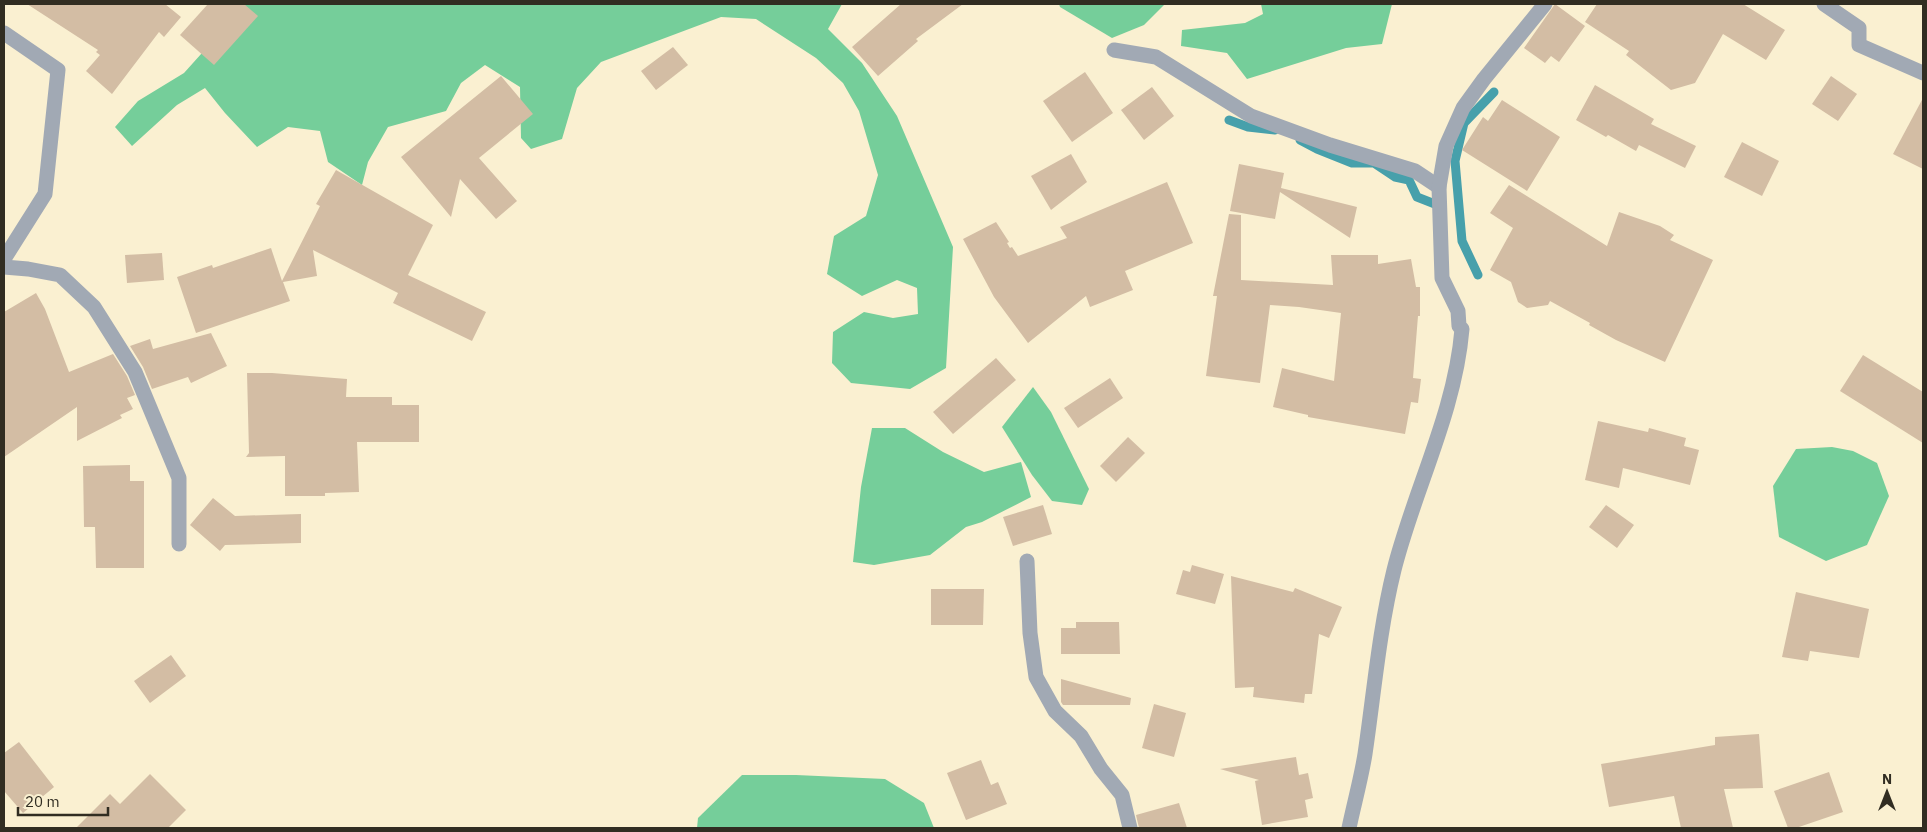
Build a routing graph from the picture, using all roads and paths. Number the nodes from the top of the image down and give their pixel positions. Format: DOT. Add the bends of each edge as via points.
graph roads {
  1 [pos="1545,4"];
  2 [pos="1824,4"];
  3 [pos="4,33"];
  4 [pos="1114,50"];
  5 [pos="1923,73"];
  6 [pos="1439,187"];
  7 [pos="4,259"];
  8 [pos="4,267"];
  9 [pos="179,544"];
  10 [pos="1027,561"];
  11 [pos="1130,828"];
  12 [pos="1349,828"];
  1 -- 6 [label="street" via="1463,108 1446,146"];
  2 -- 5 [label="street" via="1859,28 1859,45"];
  3 -- 7 [label="street" via="58,70 46,194"];
  4 -- 6 [label="street" via="1156,57 1251,116 1415,171"];
  6 -- 12 [label="street" via="1442,278 1458,311 1462,329 1460,352 1393,573 1375,669 1364,756"];
  8 -- 9 [label="street" via="60,275 94,307 135,372 179,478"];
  10 -- 11 [label="street" via="1030,633 1036,677 1055,712 1081,736 1122,795"];
}
